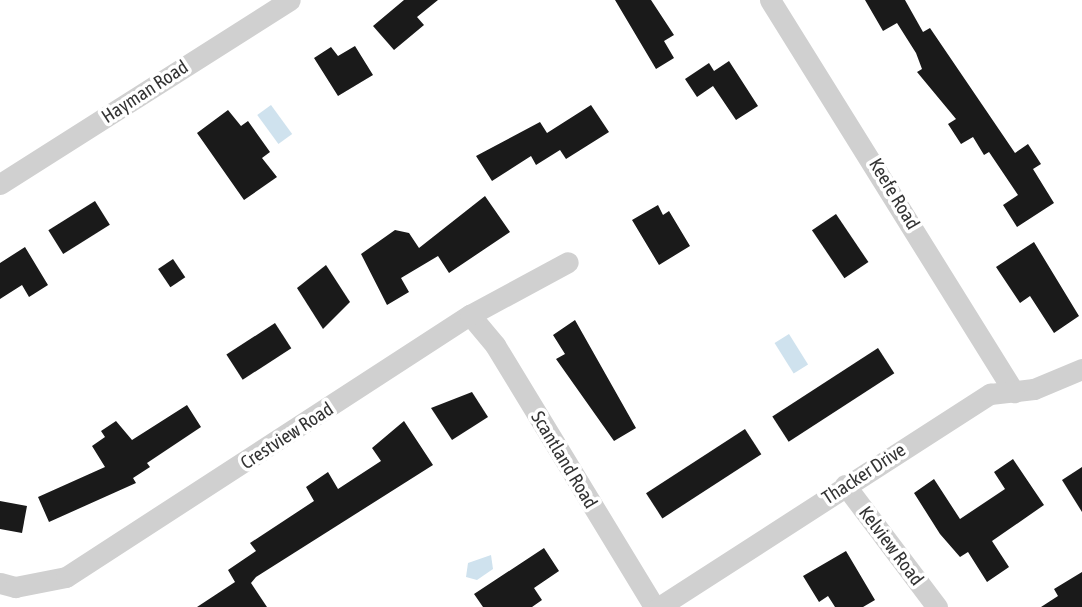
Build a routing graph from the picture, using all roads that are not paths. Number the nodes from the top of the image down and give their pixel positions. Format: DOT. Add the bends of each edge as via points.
graph roads {
  1 [pos="290,0"];
  2 [pos="770,0"];
  3 [pos="0,184"];
  4 [pos="568,262"];
  5 [pos="470,315"];
  6 [pos="1082,369"];
  7 [pos="1014,391"];
  8 [pos="845,485"];
  9 [pos="0,583"];
  10 [pos="657,607"];
  11 [pos="937,607"];
  1 -- 3 [label="street, Hayman Road"];
  2 -- 7 [label="street, Keefe Road"];
  4 -- 5 [label="street, Crestview Road"];
  5 -- 9 [label="street, Crestview Road" via="66,578 15,587"];
  5 -- 10 [label="street, Scantland Road" via="495,345"];
  6 -- 7 [label="street, Thacker Drive"];
  7 -- 8 [label="street, Thacker Drive" via="990,394"];
  8 -- 10 [label="street, Thacker Drive"];
  8 -- 11 [label="street, Kelview Road"];
}
